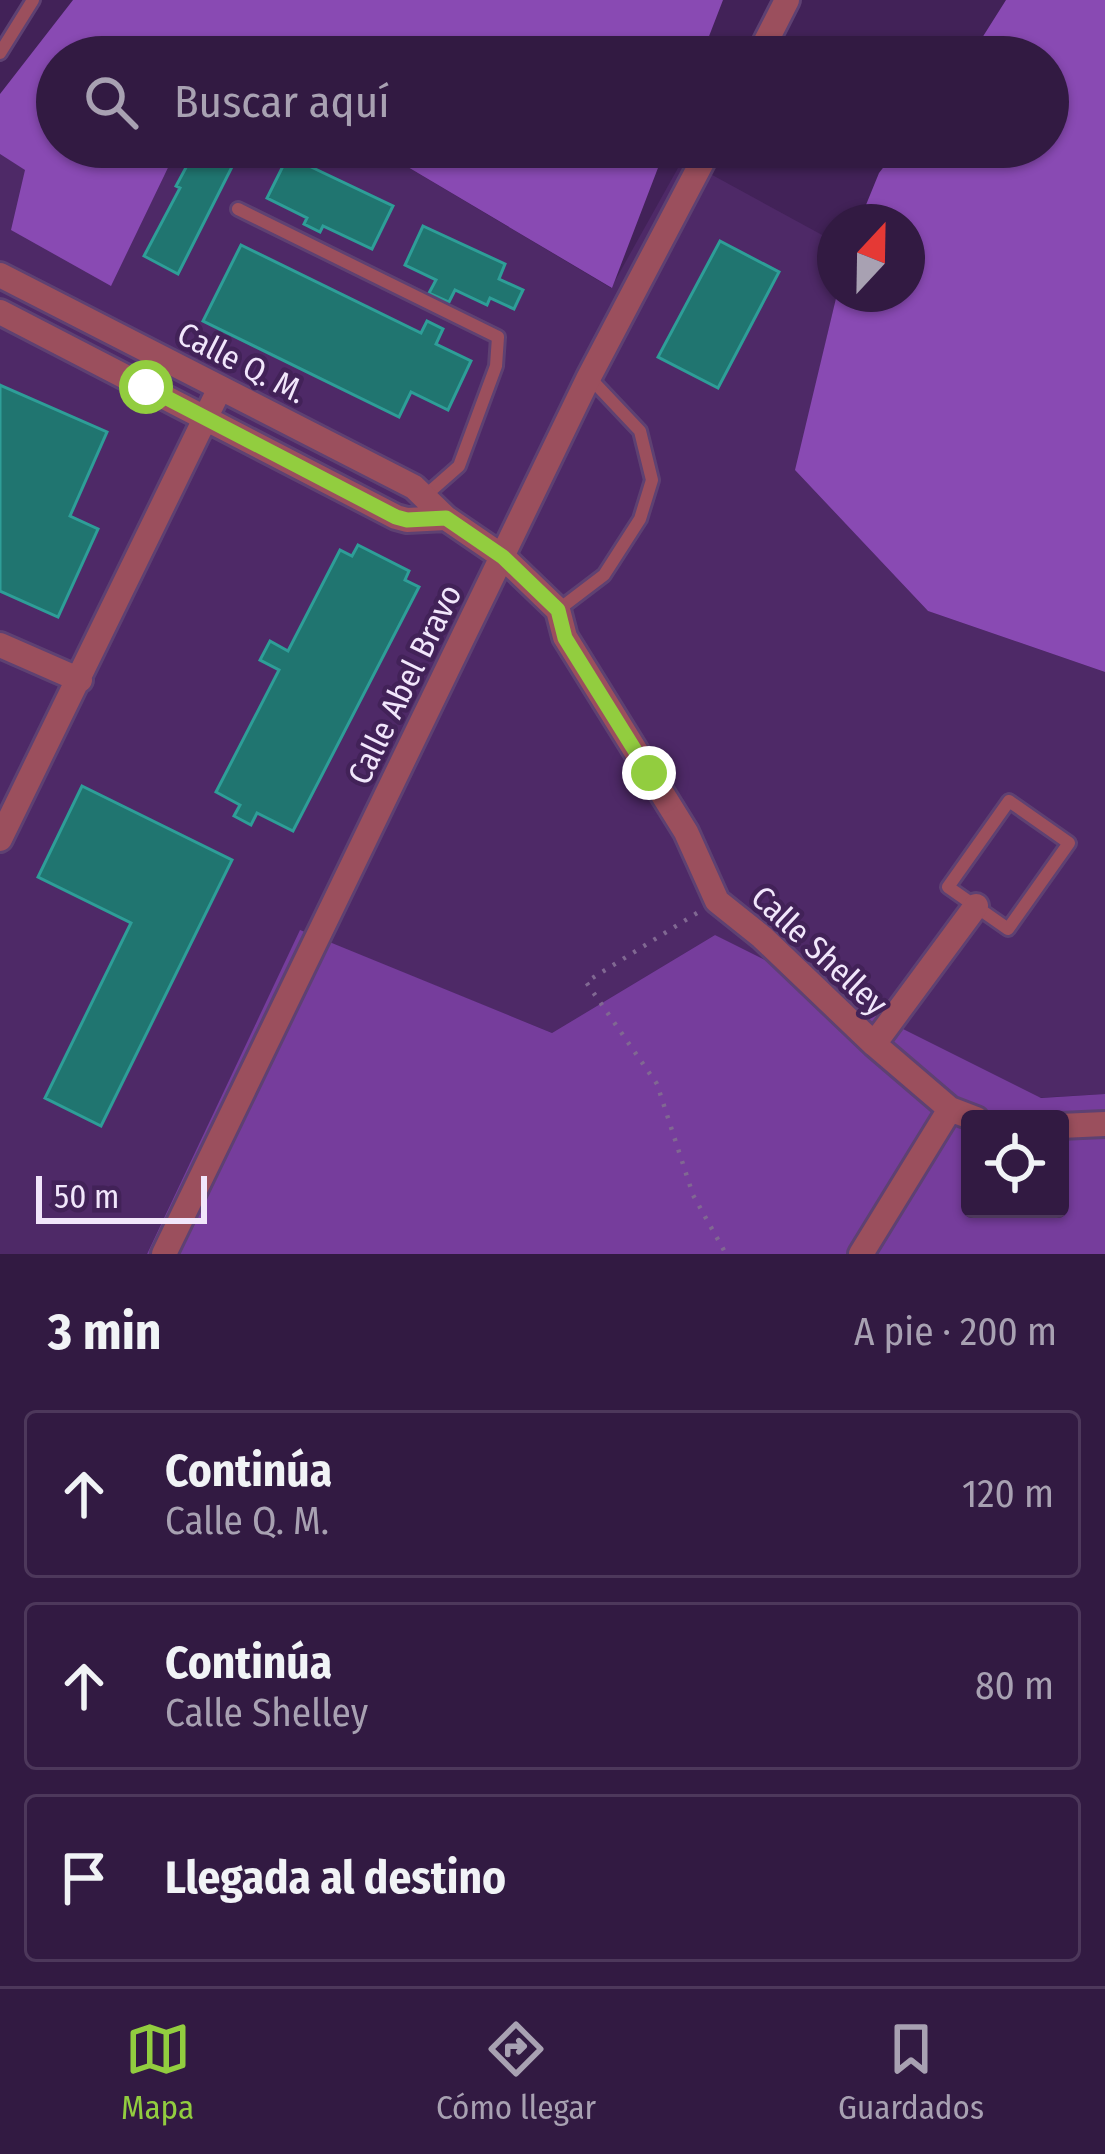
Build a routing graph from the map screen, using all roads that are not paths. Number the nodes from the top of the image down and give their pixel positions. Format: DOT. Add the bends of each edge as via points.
graph roads {
  1 [pos="32,0"];
  2 [pos="787,0"];
  3 [pos="769,36"];
  4 [pos="0,53"];
  5 [pos="699,168"];
  6 [pos="238,209"];
  7 [pos="0,275"];
  8 [pos="0,312"];
  9 [pos="589,377"];
  10 [pos="220,388"];
  11 [pos="205,418"];
  12 [pos="426,496"];
  13 [pos="446,518"];
  14 [pos="503,557"];
  15 [pos="558,610"];
  16 [pos="0,646"];
  17 [pos="80,680"];
  18 [pos="0,839"];
  19 [pos="976,906"];
  20 [pos="874,1044"];
  21 [pos="950,1109"];
  22 [pos="961,1113"];
  23 [pos="1105,1124"];
  24 [pos="1069,1126"];
  25 [pos="164,1254"];
  26 [pos="861,1254"];
  1 -- 4 [label="lane"];
  2 -- 3 [label="street"];
  5 -- 9 [label="street, Calle Abel Bravo"];
  6 -- 12 [label="lane" via="498,337 496,366 458,466"];
  7 -- 10 [label="street, Calle Q. M."];
  8 -- 11 [label="street, Calle Q. M."];
  9 -- 14 [label="street, Calle Abel Bravo"];
  9 -- 15 [label="lane" via="640,431 652,480 640,519 604,575"];
  10 -- 11 [label="street"];
  10 -- 12 [label="street, Calle Q. M."];
  11 -- 13 [label="street, Calle Q. M." via="396,517"];
  11 -- 17 [label="street"];
  12 -- 13 [label="street, Calle Q. M."];
  13 -- 14 [label="street, Calle Q. M."];
  14 -- 15 [label="street, Calle Shelley"];
  14 -- 25 [label="street, Calle Abel Bravo"];
  15 -- 20 [label="street, Calle Shelley" via="565,638 686,832 717,901"];
  16 -- 17 [label="street"];
  17 -- 18 [label="street"];
  19 -- 19 [label="lane" via="1008,929 1069,843 1009,801 948,887"];
  19 -- 20 [label="street"];
  20 -- 21 [label="street, Calle Shelley"];
  21 -- 22 [label="street, Calle Shelley"];
  21 -- 26 [label="street"];
  23 -- 24 [label="street"];
}
